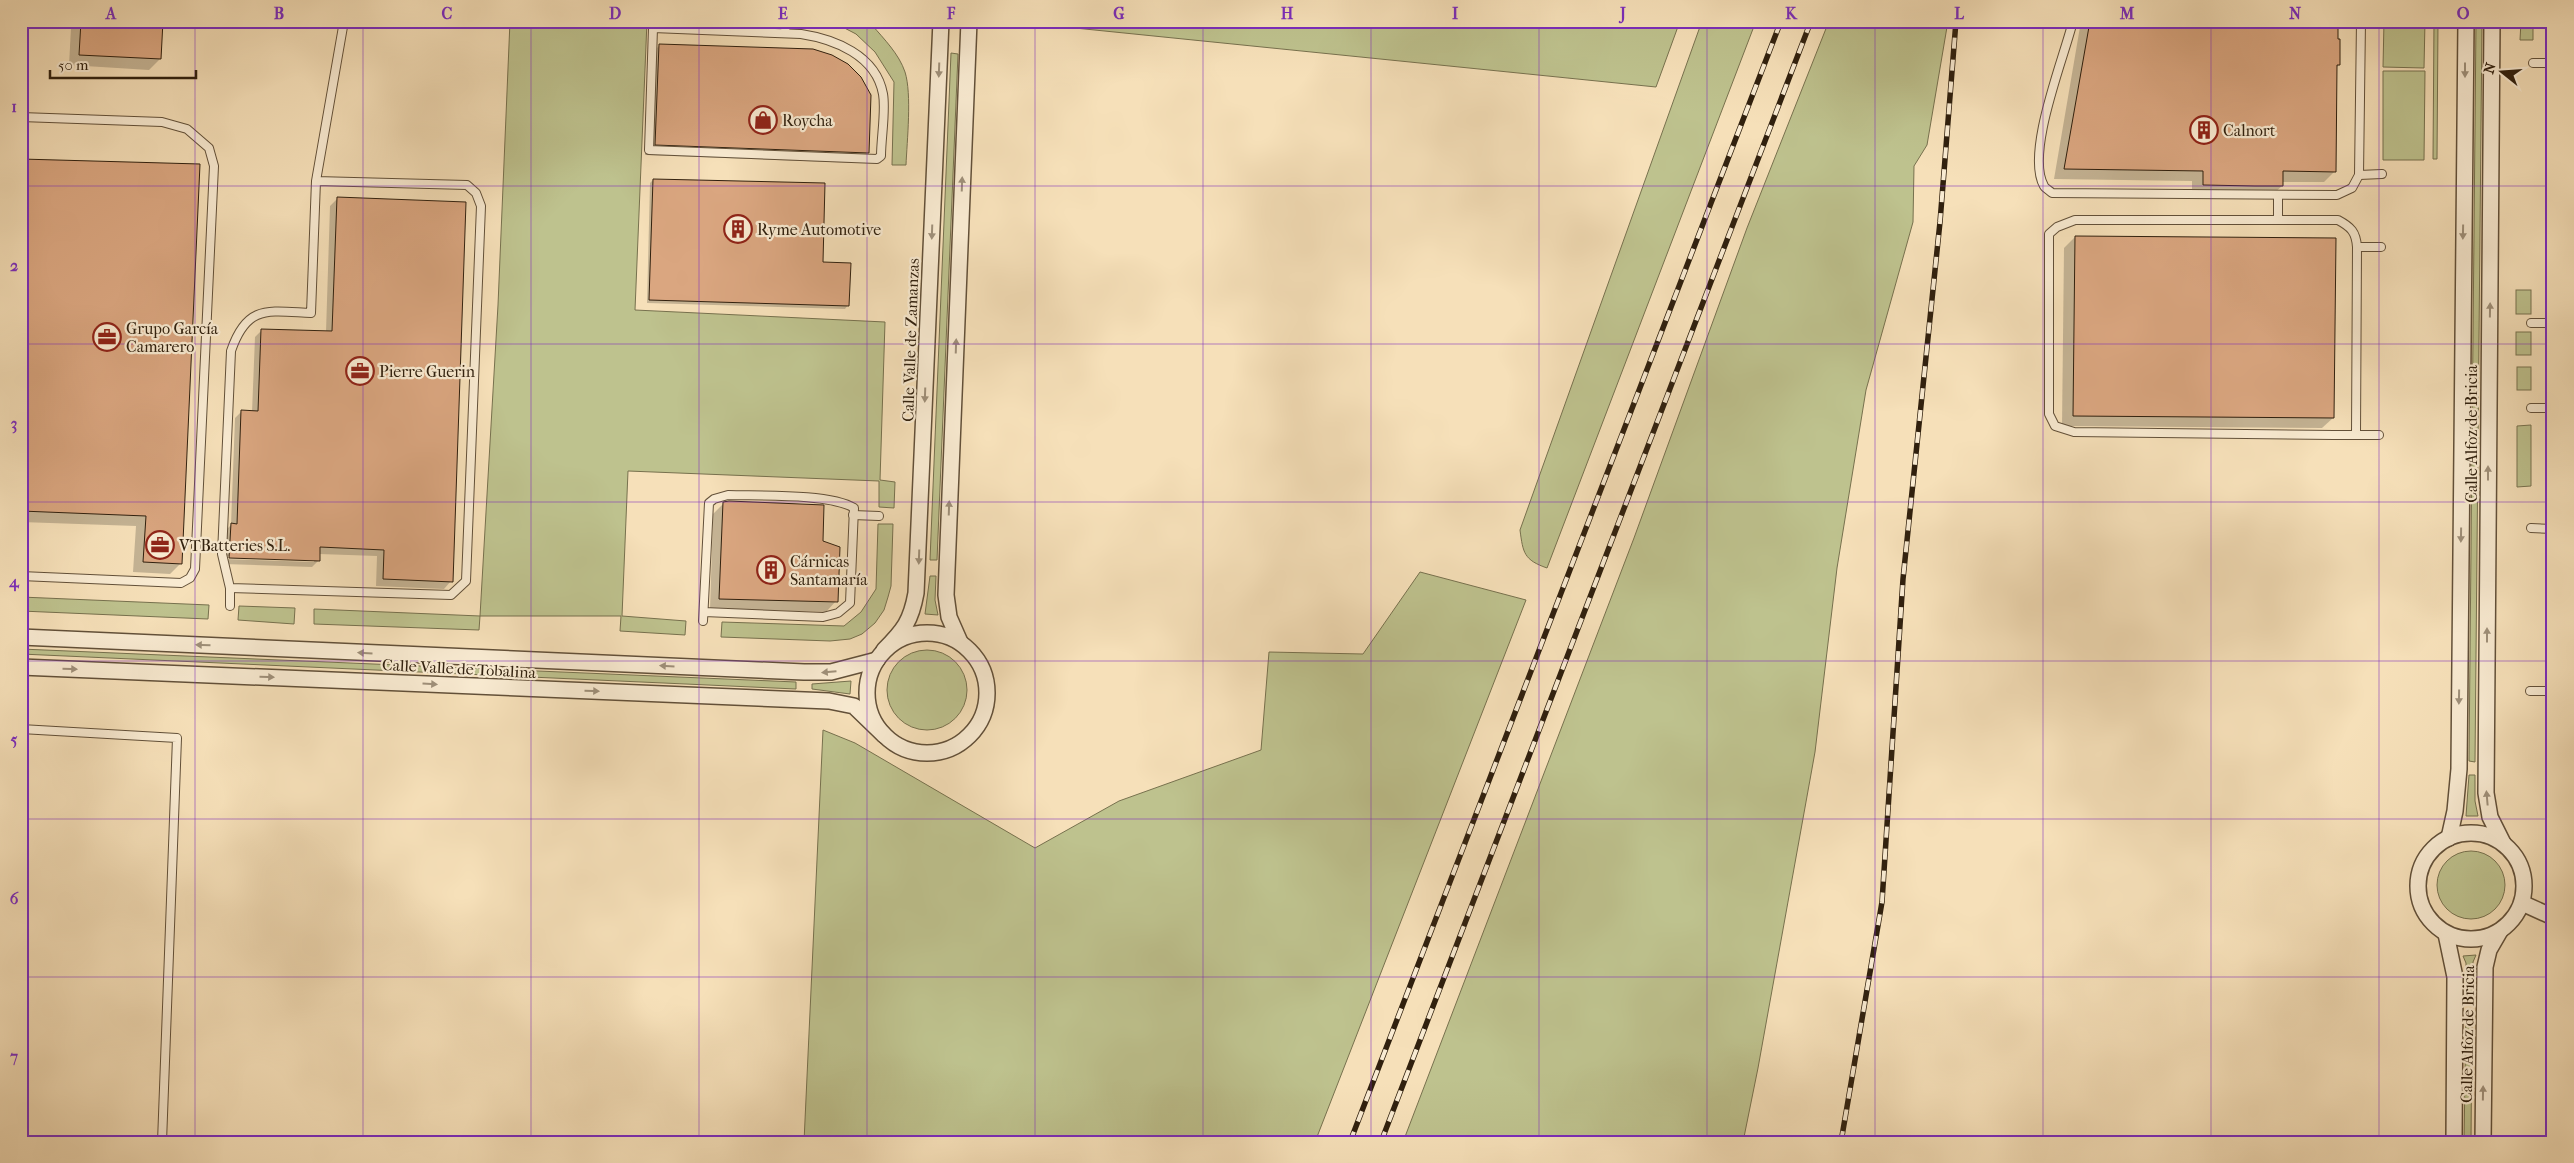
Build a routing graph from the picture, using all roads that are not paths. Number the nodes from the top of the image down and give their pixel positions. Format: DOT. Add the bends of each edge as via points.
graph roads {
  1 [pos="344,21"];
  2 [pos="786,21"];
  3 [pos="941,21"];
  4 [pos="969,21"];
  5 [pos="2072,21"];
  6 [pos="2361,21"];
  7 [pos="2466,21"];
  8 [pos="2492,21"];
  9 [pos="785,33"];
  10 [pos="2533,62"];
  11 [pos="2553,63"];
  12 [pos="21,118"];
  13 [pos="2359,174"];
  14 [pos="2382,174"];
  15 [pos="316,181"];
  16 [pos="2278,195"];
  17 [pos="2278,220"];
  18 [pos="2357,247"];
  19 [pos="2381,247"];
  20 [pos="2531,323"];
  21 [pos="2553,323"];
  22 [pos="2531,408"];
  23 [pos="2553,408"];
  24 [pos="2356,435"];
  25 [pos="2379,436"];
  26 [pos="853,515"];
  27 [pos="879,516"];
  28 [pos="2531,528"];
  29 [pos="2553,529"];
  30 [pos="21,576"];
  31 [pos="230,588"];
  32 [pos="230,606"];
  33 [pos="704,612"];
  34 [pos="704,622"];
  35 [pos="21,637"];
  36 [pos="960,642"];
  37 [pos="880,655"];
  38 [pos="21,667"];
  39 [pos="2530,691"];
  40 [pos="2553,691"];
  41 [pos="21,729"];
  42 [pos="884,735"];
  43 [pos="2449,838"];
  44 [pos="2503,843"];
  45 [pos="2522,903"];
  46 [pos="2553,917"];
  47 [pos="2500,931"];
  48 [pos="2446,934"];
  49 [pos="162,1142"];
  50 [pos="2454,1142"];
  51 [pos="2483,1142"];
  1 -- 15 [label="lane"];
  2 -- 9 [label="lane"];
  3 -- 37 [label="street, Calle Valle de Zamanzas, one-way" via="916,593 905,628"];
  36 -- 4 [label="street, one-way" via="949,617 946,595"];
  5 -- 16 [label="lane" via="2040,141 2039,165 2044,186 2052,193"];
  6 -- 13 [label="lane"];
  7 -- 43 [label="street, Calle Alfoz de Bricia, one-way" via="2458,768 2456,811"];
  44 -- 8 [label="street, Calle Alfoz de Bricia, one-way" via="2490,818 2486,793"];
  9 -- 9 [label="lane" via="654,28 649,150 877,159 881,156 883,94 876,76 863,60 843,45 819,36"];
  10 -- 11 [label="lane"];
  12 -- 30 [label="lane" via="162,122 187,129 209,148 214,166 195,569 190,578 181,582"];
  13 -- 14 [label="lane"];
  13 -- 16 [label="lane" via="2352,188 2337,195"];
  15 -- 31 [label="lane" via="311,313 264,311 246,321 231,352 222,554"];
  15 -- 31 [label="lane" via="467,185 476,193 481,206 466,581 451,595"];
  16 -- 17 [label="lane"];
  17 -- 18 [label="lane" via="2338,220 2351,227"];
  17 -- 24 [label="lane" via="2075,220 2057,227 2049,234 2048,414 2055,426 2074,432"];
  18 -- 19 [label="lane"];
  18 -- 24 [label="lane"];
  20 -- 21 [label="lane"];
  22 -- 23 [label="lane"];
  24 -- 25 [label="lane"];
  26 -- 27 [label="lane"];
  26 -- 33 [label="lane" via="850,603 838,612 823,617"];
  26 -- 33 [label="lane" via="854,508 829,500 728,494 714,499 709,504"];
  28 -- 29 [label="lane"];
  31 -- 32 [label="lane"];
  33 -- 34 [label="lane"];
  37 -- 35 [label="street, Calle Valle de Tobalina, one-way" via="831,672 804,672"];
  36 -- 37 [label="street" via="937,633 920,633 905,636"];
  36 -- 42 [label="street" via="976,657 986,679 986,707 976,728 954,747 931,752 909,750"];
  37 -- 42 [label="street" via="871,672 868,698 875,724"];
  38 -- 42 [label="street, Calle Valle de Tobalina, one-way" via="829,701 854,706"];
  39 -- 40 [label="lane"];
  41 -- 49 [label="lane" via="177,738"];
  43 -- 44 [label="street" via="2477,833"];
  43 -- 48 [label="street" via="2427,857 2420,870 2418,885 2425,913"];
  44 -- 45 [label="street" via="2516,858 2524,876"];
  45 -- 46 [label="street"];
  45 -- 47 [label="street"];
  47 -- 48 [label="street" via="2474,940"];
  51 -- 47 [label="street, Calle Alfoz de Bricia, one-way" via="2484,967"];
  48 -- 50 [label="street, Calle Alfoz de Bricia" via="2455,977"];
}
